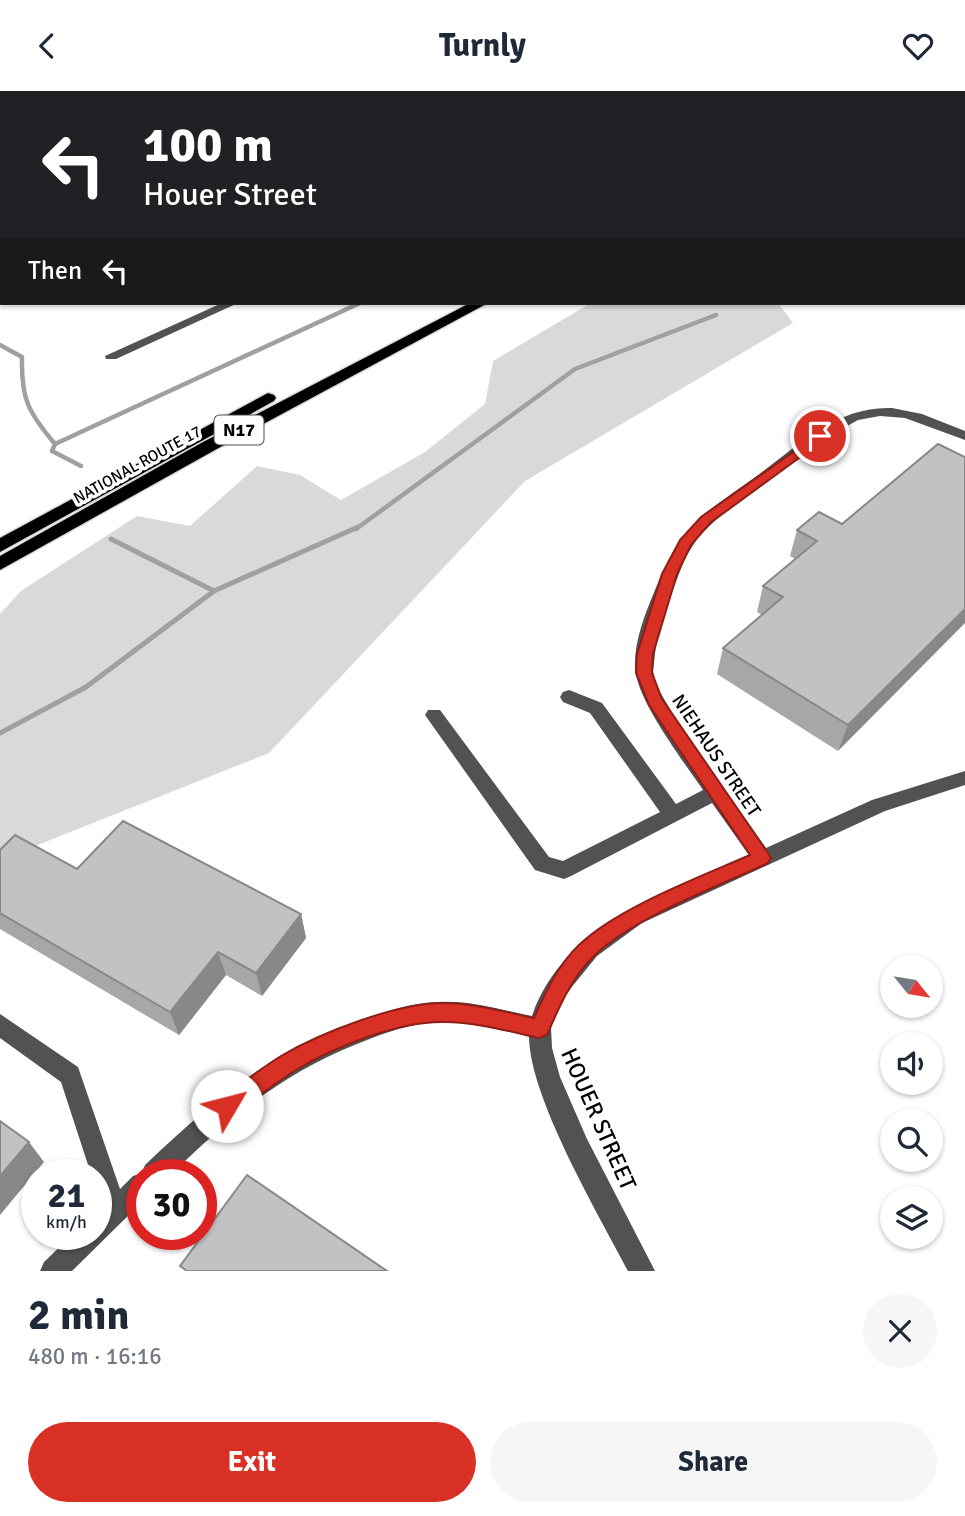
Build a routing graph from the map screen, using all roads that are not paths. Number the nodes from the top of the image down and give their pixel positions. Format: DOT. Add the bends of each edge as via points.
graph roads {
  1 [pos="227,305"];
  2 [pos="451,305"];
  3 [pos="477,305"];
  4 [pos="111,356"];
  5 [pos="965,436"];
  6 [pos="0,546"];
  7 [pos="0,564"];
  8 [pos="569,697"];
  9 [pos="435,715"];
  10 [pos="965,778"];
  11 [pos="717,792"];
  12 [pos="673,815"];
  13 [pos="762,858"];
  14 [pos="0,1025"];
  15 [pos="539,1028"];
  16 [pos="170,1159"];
  17 [pos="126,1200"];
  18 [pos="115,1211"];
  19 [pos="112,1214"];
  20 [pos="75,1250"];
  21 [pos="53,1271"];
  22 [pos="642,1271"];
  1 -- 4 [label="street"];
  2 -- 6 [label="highway, N17" via="233,416"];
  3 -- 7 [label="highway, NATIONAL ROUTE 17 / N17" via="209,446"];
  5 -- 11 [label="street, NIEHAUS STREET" via="914,416 883,412 854,417 804,447 706,520 685,543 650,632 644,673 655,701"];
  8 -- 12 [label="street" via="596,708"];
  9 -- 12 [label="street" via="542,864 553,869 564,870"];
  10 -- 13 [label="street" via="878,805"];
  11 -- 12 [label="street"];
  11 -- 13 [label="street, NIEHAUS STREET"];
  13 -- 15 [label="street" via="607,933 570,970"];
  14 -- 18 [label="street" via="70,1075"];
  15 -- 16 [label="street" via="441,1012 396,1019 362,1031 259,1081"];
  15 -- 22 [label="street, HOUER STREET" via="540,1055 552,1088"];
  17 -- 18 [label="street"];
  18 -- 19 [label="street"];
  20 -- 21 [label="street"];
}
